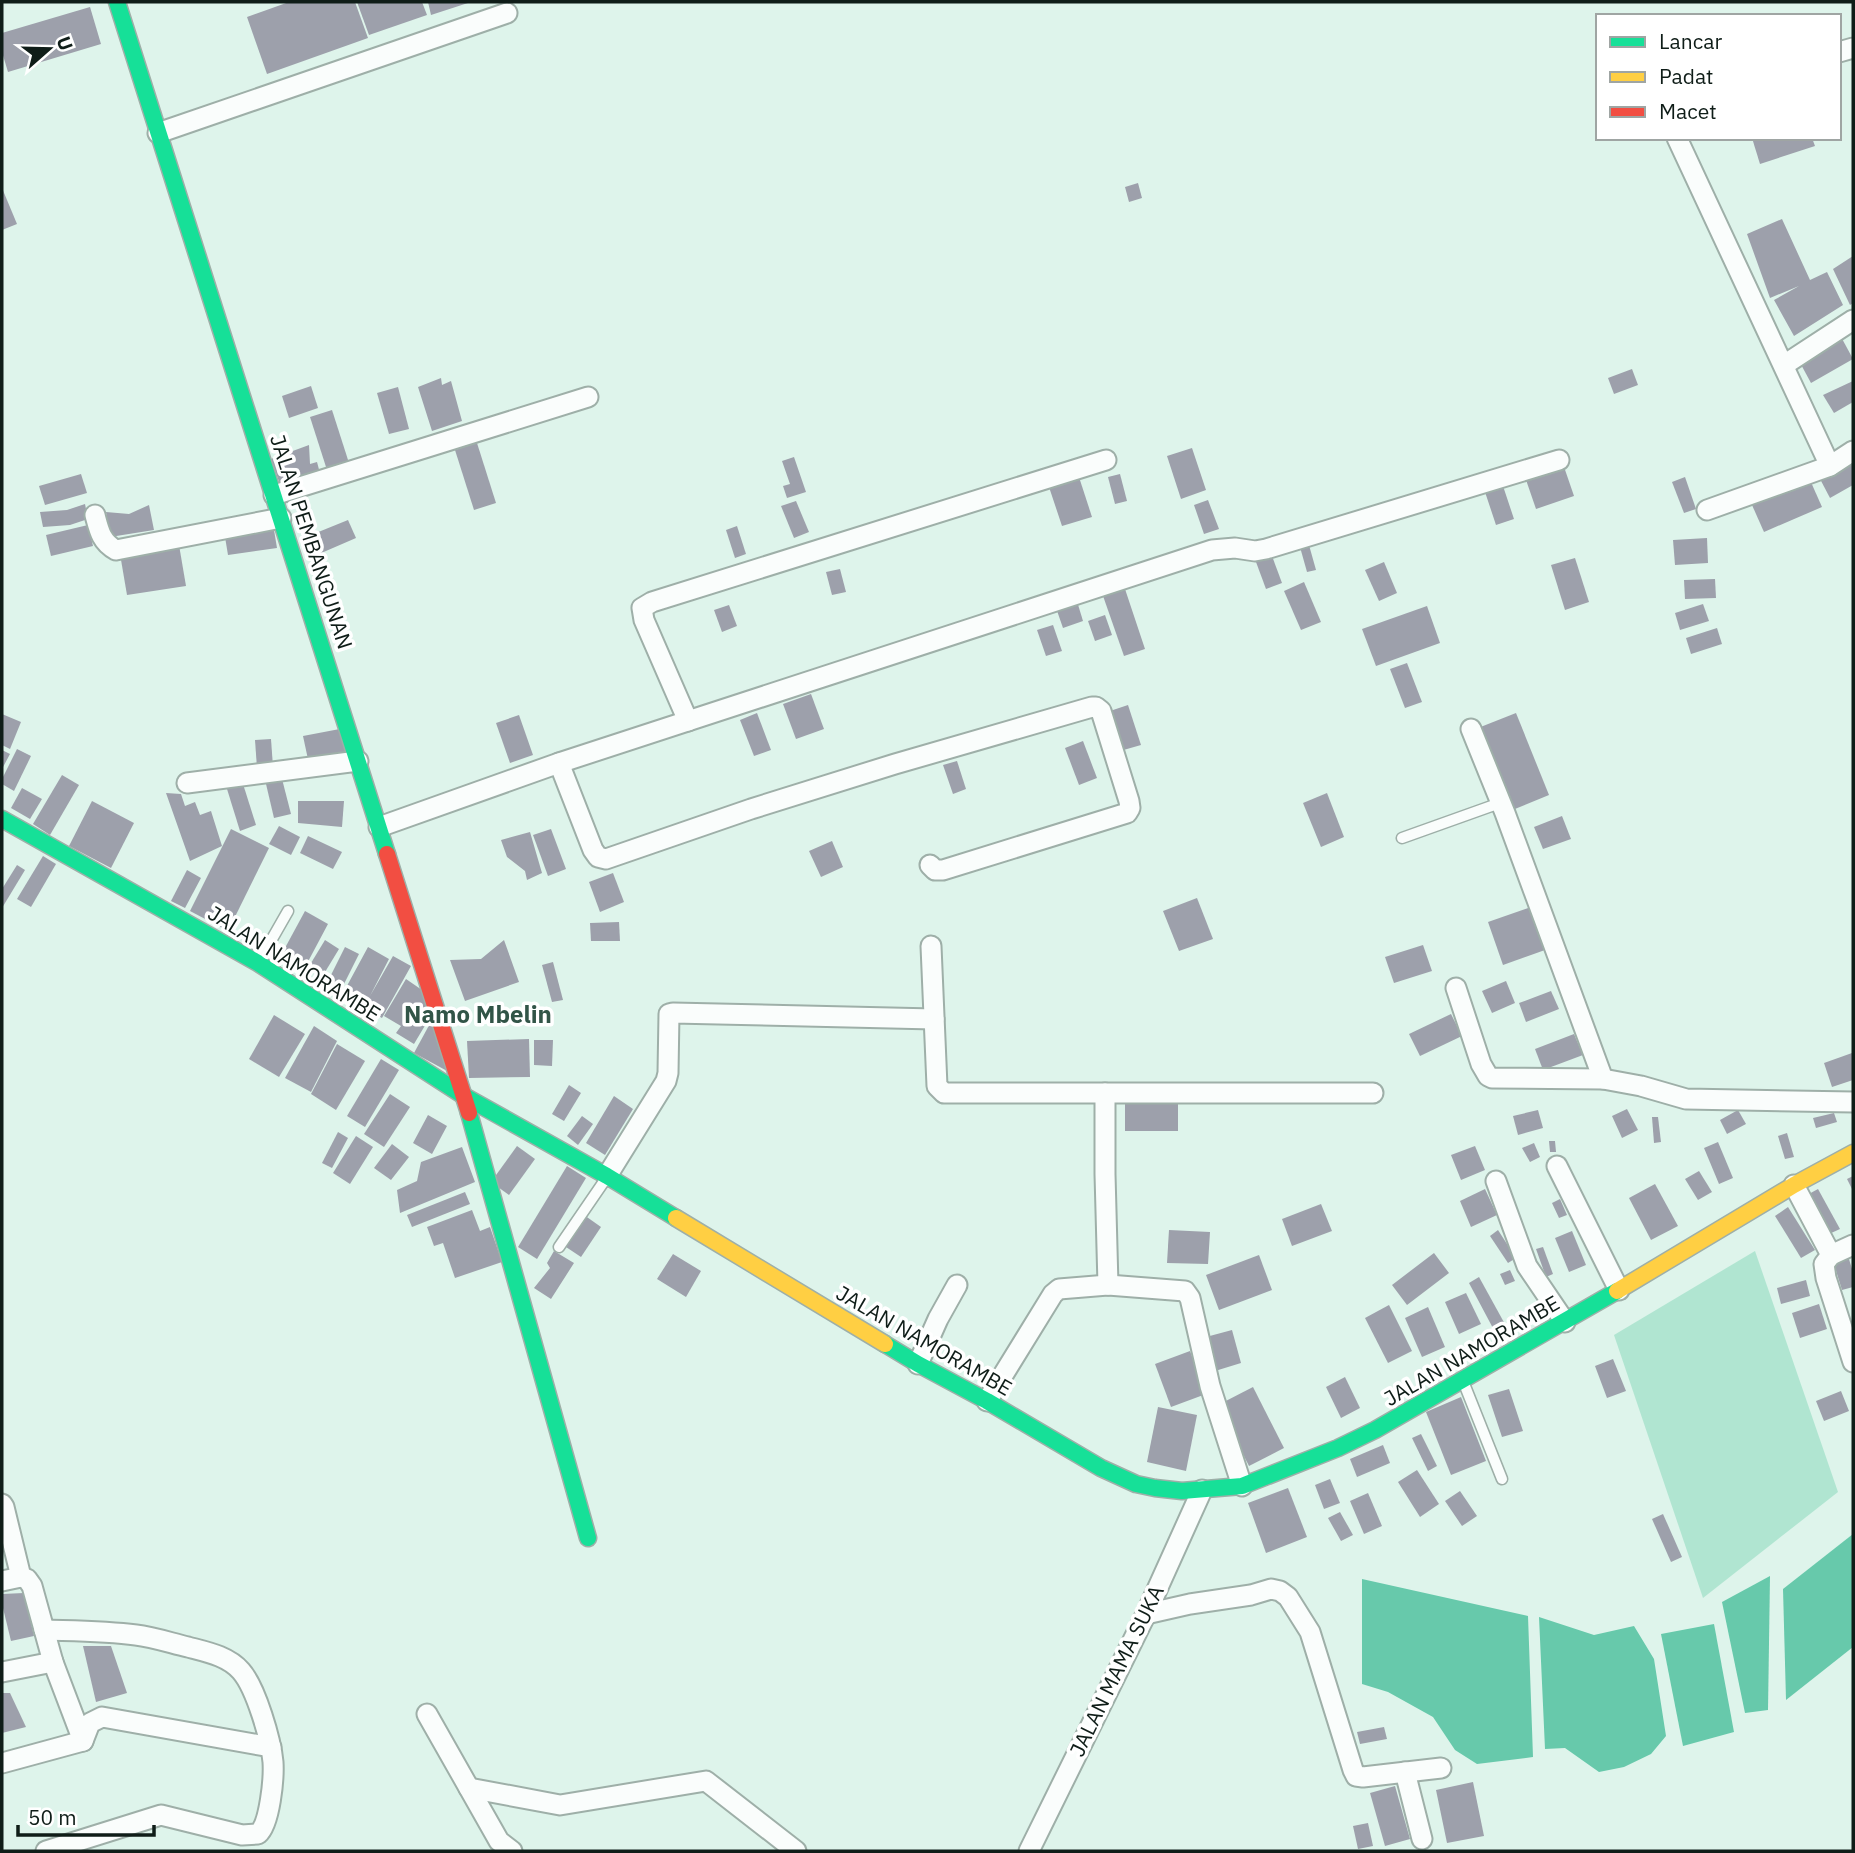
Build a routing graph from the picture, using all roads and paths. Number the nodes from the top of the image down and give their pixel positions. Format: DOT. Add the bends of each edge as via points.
graph roads {
  1 [pos="117,2"];
  2 [pos="507,13"];
  3 [pos="158,133"];
  4 [pos="1678,140"];
  5 [pos="1853,320"];
  6 [pos="1784,365"];
  7 [pos="588,397"];
  8 [pos="1853,451"];
  9 [pos="1106,460"];
  10 [pos="1559,460"];
  11 [pos="1830,466"];
  12 [pos="274,495"];
  13 [pos="1707,510"];
  14 [pos="95,515"];
  15 [pos="281,517"];
  16 [pos="688,721"];
  17 [pos="1471,729"];
  18 [pos="358,761"];
  19 [pos="559,763"];
  20 [pos="187,783"];
  21 [pos="1500,803"];
  22 [pos="2,819"];
  23 [pos="379,827"];
  24 [pos="1402,838"];
  25 [pos="930,865"];
  26 [pos="288,911"];
  27 [pos="931,946"];
  28 [pos="258,963"];
  29 [pos="1456,988"];
  30 [pos="934,1019"];
  31 [pos="1603,1079"];
  32 [pos="1105,1093"];
  33 [pos="1373,1093"];
  34 [pos="464,1096"];
  35 [pos="1853,1102"];
  36 [pos="1853,1153"];
  37 [pos="1557,1166"];
  38 [pos="607,1176"];
  39 [pos="1496,1181"];
  40 [pos="1794,1185"];
  41 [pos="1853,1245"];
  42 [pos="559,1247"];
  43 [pos="1831,1255"];
  44 [pos="957,1285"];
  45 [pos="1108,1285"];
  46 [pos="1619,1290"];
  47 [pos="1565,1322"];
  48 [pos="1853,1362"];
  49 [pos="918,1364"];
  50 [pos="1463,1381"];
  51 [pos="987,1401"];
  52 [pos="1502,1479"];
  53 [pos="1242,1486"];
  54 [pos="1202,1490"];
  55 [pos="2,1504"];
  56 [pos="588,1538"];
  57 [pos="22,1577"];
  58 [pos="2,1581"];
  59 [pos="1146,1614"];
  60 [pos="44,1630"];
  61 [pos="53,1662"];
  62 [pos="2,1672"];
  63 [pos="427,1714"];
  64 [pos="83,1741"];
  65 [pos="271,1747"];
  66 [pos="2,1763"];
  67 [pos="1441,1768"];
  68 [pos="1405,1772"];
  69 [pos="469,1788"];
  70 [pos="1422,1839"];
  71 [pos="504,1848"];
  72 [pos="46,1851"];
  73 [pos="796,1851"];
  74 [pos="1029,1851"];
  1 -- 3 [label="main road, JALAN PEMBANGUNAN"];
  2 -- 3 [label="street"];
  3 -- 12 [label="main road, JALAN PEMBANGUNAN"];
  4 -- 6 [label="street"];
  5 -- 6 [label="street"];
  6 -- 11 [label="street"];
  7 -- 12 [label="street"];
  8 -- 11 [label="street"];
  9 -- 16 [label="street" via="642,608"];
  10 -- 16 [label="street" via="1266,549 1212,550"];
  11 -- 13 [label="street"];
  12 -- 15 [label="main road, JALAN PEMBANGUNAN"];
  14 -- 15 [label="street" via="101,537 116,550"];
  15 -- 18 [label="main road, JALAN PEMBANGUNAN"];
  16 -- 19 [label="street"];
  17 -- 21 [label="street"];
  18 -- 20 [label="street"];
  18 -- 23 [label="main road, JALAN PEMBANGUNAN"];
  19 -- 23 [label="street"];
  19 -- 25 [label="street" via="593,850 607,859 895,764 1092,707 1101,711 1129,800 1127,813 943,870"];
  21 -- 24 [label="lane"];
  21 -- 31 [label="street"];
  22 -- 28 [label="main road, JALAN NAMORAMBE"];
  23 -- 34 [label="main road, JALAN PEMBANGUNAN"];
  26 -- 28 [label="lane"];
  27 -- 30 [label="street"];
  28 -- 34 [label="main road, JALAN NAMORAMBE"];
  29 -- 31 [label="street" via="1488,1076"];
  30 -- 32 [label="street" via="937,1087 944,1093"];
  30 -- 38 [label="street" via="669,1014 666,1081"];
  31 -- 35 [label="street" via="1686,1098"];
  32 -- 33 [label="street"];
  32 -- 45 [label="street"];
  34 -- 38 [label="main road, JALAN NAMORAMBE"];
  34 -- 56 [label="main road, JALAN PEMBANGUNAN"];
  36 -- 40 [label="main road, JALAN NAMORAMBE"];
  37 -- 46 [label="street"];
  38 -- 42 [label="lane"];
  38 -- 49 [label="main road, JALAN NAMORAMBE"];
  39 -- 47 [label="street" via="1527,1266"];
  40 -- 43 [label="street"];
  40 -- 46 [label="main road, JALAN NAMORAMBE"];
  41 -- 43 [label="street"];
  43 -- 48 [label="street" via="1824,1264 1826,1278"];
  44 -- 49 [label="street"];
  45 -- 51 [label="street" via="1059,1289 1053,1294"];
  45 -- 53 [label="street" via="1188,1293 1210,1386"];
  46 -- 47 [label="main road, JALAN NAMORAMBE"];
  47 -- 50 [label="main road, JALAN NAMORAMBE"];
  49 -- 51 [label="main road, JALAN NAMORAMBE"];
  50 -- 52 [label="lane"];
  50 -- 53 [label="main road, JALAN NAMORAMBE" via="1365,1435"];
  51 -- 54 [label="main road, JALAN NAMORAMBE" via="1136,1484"];
  53 -- 54 [label="main road, JALAN NAMORAMBE"];
  54 -- 59 [label="street, JALAN MAMA SUKA"];
  55 -- 57 [label="street"];
  57 -- 58 [label="street"];
  57 -- 60 [label="street" via="32,1586"];
  59 -- 68 [label="street" via="1280,1591 1310,1632 1356,1776"];
  59 -- 74 [label="street, JALAN MAMA SUKA"];
  60 -- 61 [label="street"];
  60 -- 65 [label="street" via="139,1635 215,1654 234,1665 249,1682"];
  61 -- 62 [label="street"];
  61 -- 64 [label="street"];
  63 -- 69 [label="street"];
  64 -- 65 [label="street" via="90,1723 102,1717"];
  64 -- 66 [label="street"];
  65 -- 72 [label="street" via="272,1787 258,1834 242,1835 161,1815"];
  67 -- 68 [label="street"];
  68 -- 70 [label="street"];
  69 -- 71 [label="street"];
  69 -- 73 [label="street" via="560,1805 706,1782"];
}
